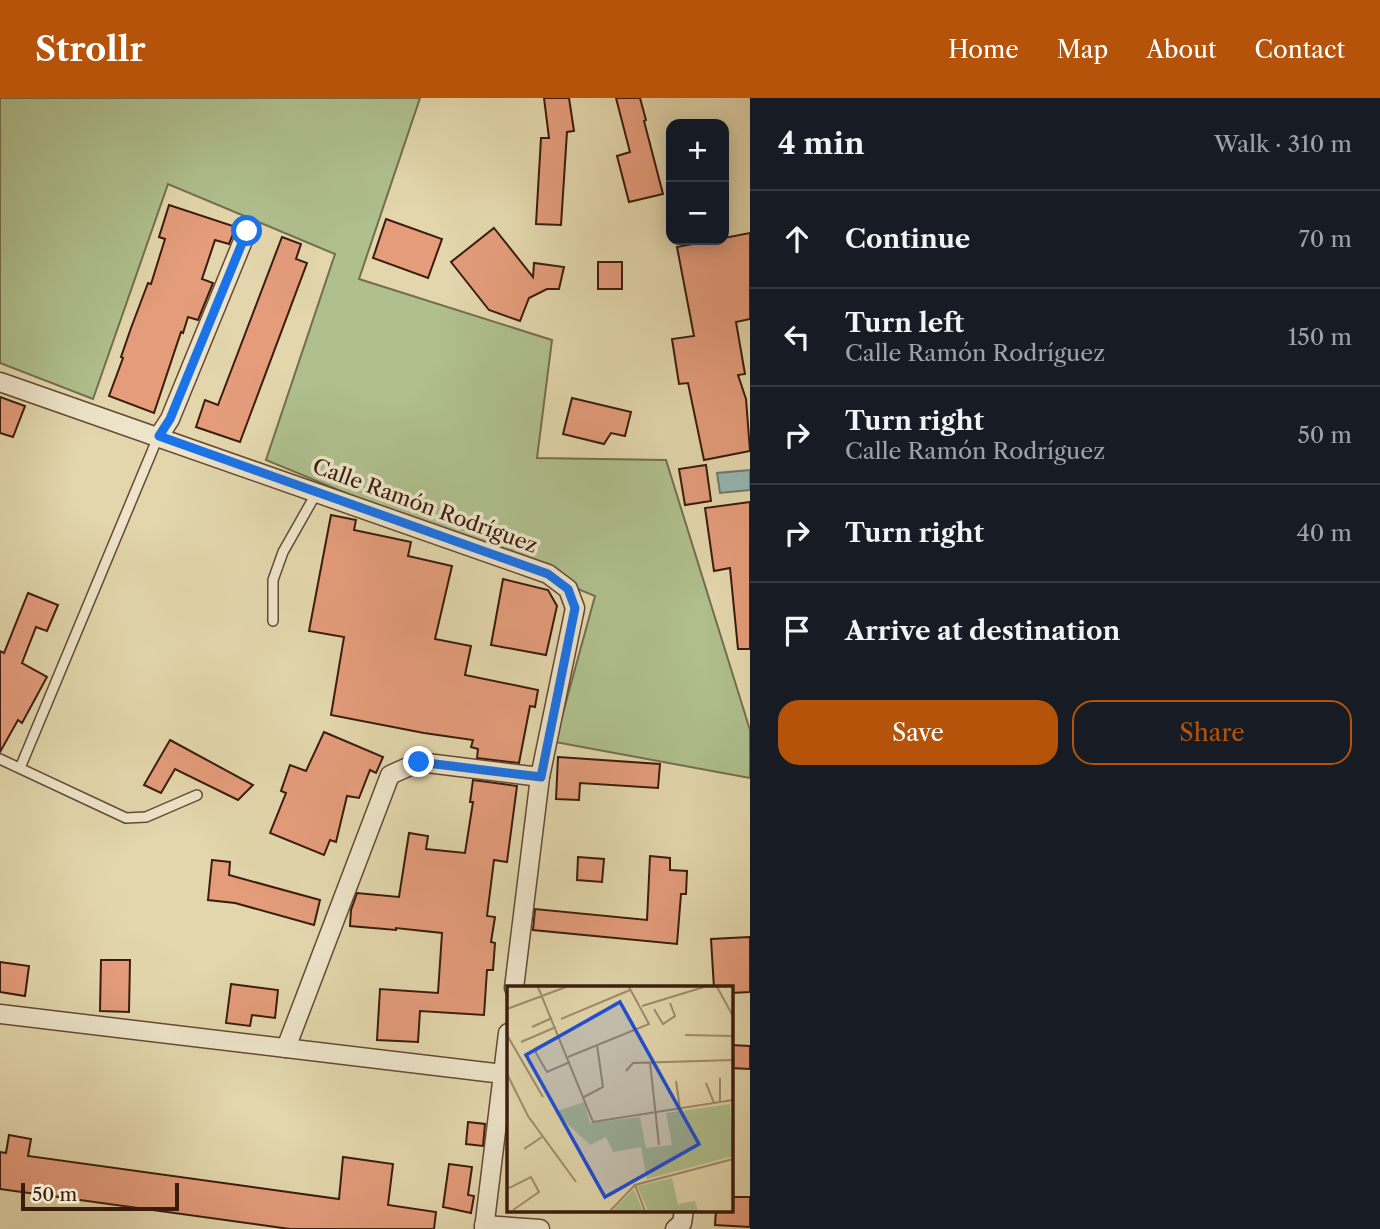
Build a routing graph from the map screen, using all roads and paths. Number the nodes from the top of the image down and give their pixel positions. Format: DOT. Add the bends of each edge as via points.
graph roads {
  1 [pos="247,231"];
  2 [pos="0,382"];
  3 [pos="159,436"];
  4 [pos="317,492"];
  5 [pos="274,621"];
  6 [pos="0,758"];
  7 [pos="20,768"];
  8 [pos="541,777"];
  9 [pos="197,795"];
  10 [pos="514,986"];
  11 [pos="0,1014"];
  12 [pos="507,1046"];
  13 [pos="286,1048"];
  14 [pos="503,1074"];
  15 [pos="684,1212"];
  16 [pos="484,1227"];
  17 [pos="541,1229"];
  18 [pos="675,1229"];
  1 -- 3 [label="street"];
  2 -- 3 [label="street, Calle Ramón Rodríguez"];
  3 -- 4 [label="street, Calle Ramón Rodríguez"];
  3 -- 7 [label="lane"];
  4 -- 5 [label="lane" via="273,580"];
  4 -- 8 [label="street, Calle Ramón Rodríguez" via="548,574 568,589 575,608"];
  6 -- 7 [label="lane"];
  7 -- 9 [label="lane" via="126,818 146,817"];
  8 -- 10 [label="street, Calle Ramón Rodríguez"];
  8 -- 13 [label="street" via="419,762 390,775"];
  11 -- 13 [label="street"];
  12 -- 14 [label="street"];
  13 -- 14 [label="street"];
  14 -- 16 [label="street"];
  15 -- 18 [label="street"];
  16 -- 17 [label="street"];
}
